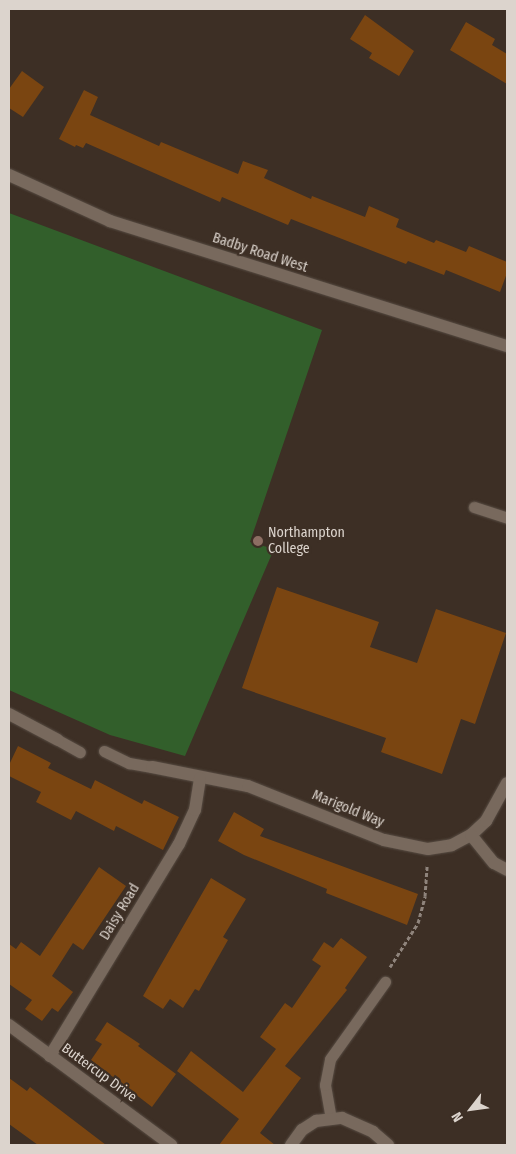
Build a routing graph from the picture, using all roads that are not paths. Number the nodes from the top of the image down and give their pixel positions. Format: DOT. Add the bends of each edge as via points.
graph roads {
  1 [pos="9,175"];
  2 [pos="507,346"];
  3 [pos="474,507"];
  4 [pos="507,518"];
  5 [pos="9,714"];
  6 [pos="58,740"];
  7 [pos="104,751"];
  8 [pos="80,752"];
  9 [pos="152,767"];
  10 [pos="200,778"];
  11 [pos="507,783"];
  12 [pos="472,835"];
  13 [pos="507,870"];
  14 [pos="385,982"];
  15 [pos="9,1025"];
  16 [pos="50,1056"];
  17 [pos="331,1119"];
  18 [pos="171,1145"];
  19 [pos="290,1145"];
  20 [pos="388,1145"];
  1 -- 2 [label="street, Badby Road West" via="110,221"];
  3 -- 4 [label="lane"];
  5 -- 6 [label="street"];
  6 -- 8 [label="lane"];
  7 -- 9 [label="lane" via="129,763"];
  9 -- 10 [label="street, Marigold Way"];
  10 -- 12 [label="street, Marigold Way" via="248,786 384,840 428,848 452,845"];
  10 -- 16 [label="street, Daisy Road" via="195,810 179,844"];
  11 -- 12 [label="street, Marigold Way" via="486,821"];
  12 -- 13 [label="street" via="494,863"];
  14 -- 17 [label="lane" via="330,1060 325,1084"];
  15 -- 16 [label="street, Buttercup Drive"];
  16 -- 18 [label="street, Buttercup Drive"];
  17 -- 19 [label="street" via="316,1122 302,1130"];
  17 -- 20 [label="street" via="356,1123"];
}
